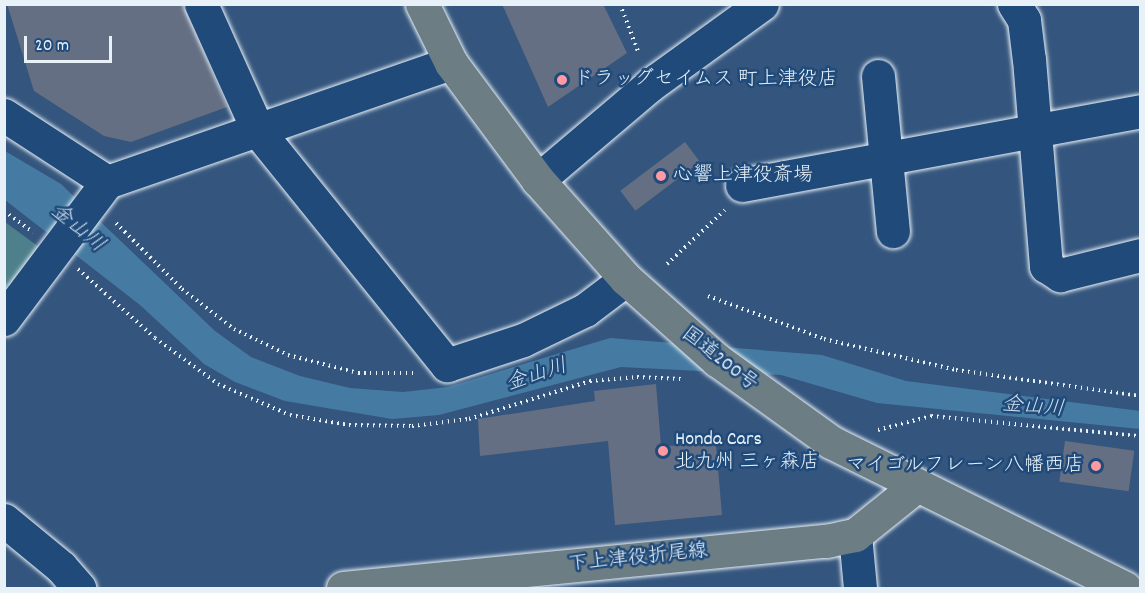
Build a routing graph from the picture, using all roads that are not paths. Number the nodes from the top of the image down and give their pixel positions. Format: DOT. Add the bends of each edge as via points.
graph roads {
  1 [pos="201,4"];
  2 [pos="422,4"];
  3 [pos="762,4"];
  4 [pos="1014,4"];
  5 [pos="451,63"];
  6 [pos="878,76"];
  7 [pos="1140,111"];
  8 [pos="4,115"];
  9 [pos="258,131"];
  10 [pos="1034,133"];
  11 [pos="885,159"];
  12 [pos="538,180"];
  13 [pos="742,184"];
  14 [pos="97,194"];
  15 [pos="893,231"];
  16 [pos="1140,255"];
  17 [pos="626,279"];
  18 [pos="4,319"];
  19 [pos="916,486"];
  20 [pos="4,520"];
  21 [pos="855,535"];
  22 [pos="79,588"];
  23 [pos="364,588"];
  24 [pos="860,588"];
  25 [pos="1125,588"];
  1 -- 9 [label="street"];
  2 -- 5 [label="main road, 国道200号"];
  3 -- 12 [label="street" via="650,85"];
  4 -- 10 [label="street" via="1024,20"];
  5 -- 9 [label="street"];
  5 -- 12 [label="main road, 国道200号"];
  6 -- 11 [label="street"];
  7 -- 10 [label="street"];
  8 -- 14 [label="street"];
  9 -- 14 [label="street"];
  9 -- 17 [label="street" via="447,365 523,340 585,310"];
  10 -- 11 [label="street"];
  10 -- 16 [label="street" via="1046,266 1060,275"];
  11 -- 13 [label="street"];
  11 -- 15 [label="street"];
  12 -- 17 [label="main road, 国道200号"];
  14 -- 18 [label="street"];
  17 -- 19 [label="main road, 国道200号" via="746,383 831,442"];
  19 -- 21 [label="main road, 下上津役折尾線"];
  19 -- 25 [label="main road, 国道200号"];
  20 -- 22 [label="street" via="61,567"];
  21 -- 23 [label="main road, 下上津役折尾線"];
  21 -- 24 [label="street"];
}
